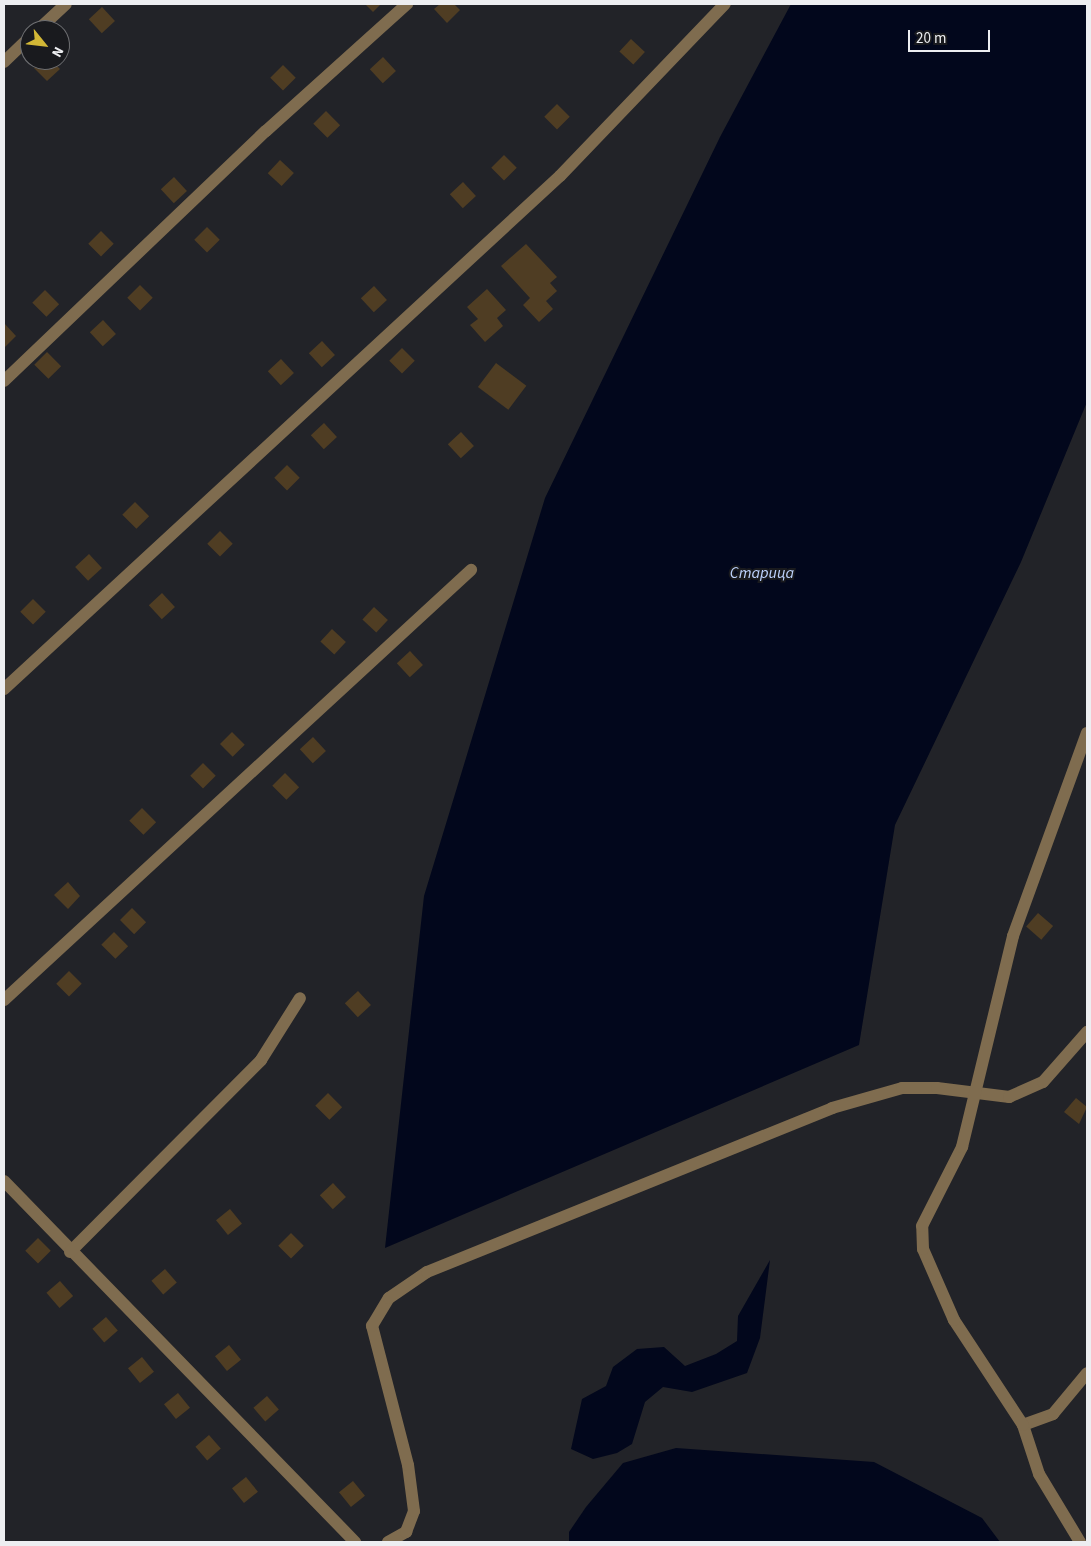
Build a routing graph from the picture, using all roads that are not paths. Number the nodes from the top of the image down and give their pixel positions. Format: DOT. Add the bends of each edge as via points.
graph roads {
  1 [pos="66,4"];
  2 [pos="407,4"];
  3 [pos="725,4"];
  4 [pos="49,20"];
  5 [pos="20,47"];
  6 [pos="4,62"];
  7 [pos="4,381"];
  8 [pos="471,570"];
  9 [pos="4,689"];
  10 [pos="1087,732"];
  11 [pos="300,998"];
  12 [pos="4,1000"];
  13 [pos="1087,1032"];
  14 [pos="978,1093"];
  15 [pos="4,1181"];
  16 [pos="70,1252"];
  17 [pos="1087,1373"];
  18 [pos="1023,1425"];
  19 [pos="355,1542"];
  20 [pos="388,1542"];
  21 [pos="1080,1542"];
  1 -- 4 [label="street"];
  2 -- 7 [label="street" via="266,131"];
  3 -- 9 [label="street" via="560,176"];
  5 -- 6 [label="street"];
  8 -- 12 [label="street"];
  10 -- 14 [label="street" via="1013,936"];
  11 -- 16 [label="street" via="261,1060"];
  13 -- 14 [label="street" via="1042,1082 1009,1097"];
  14 -- 18 [label="street" via="962,1147 922,1226 923,1249 954,1320"];
  14 -- 20 [label="street" via="902,1088 832,1108 427,1272 389,1298 372,1326 408,1465 414,1511 406,1532"];
  15 -- 16 [label="street"];
  16 -- 19 [label="street"];
  17 -- 18 [label="street" via="1053,1414"];
  18 -- 21 [label="street" via="1039,1474"];
}
